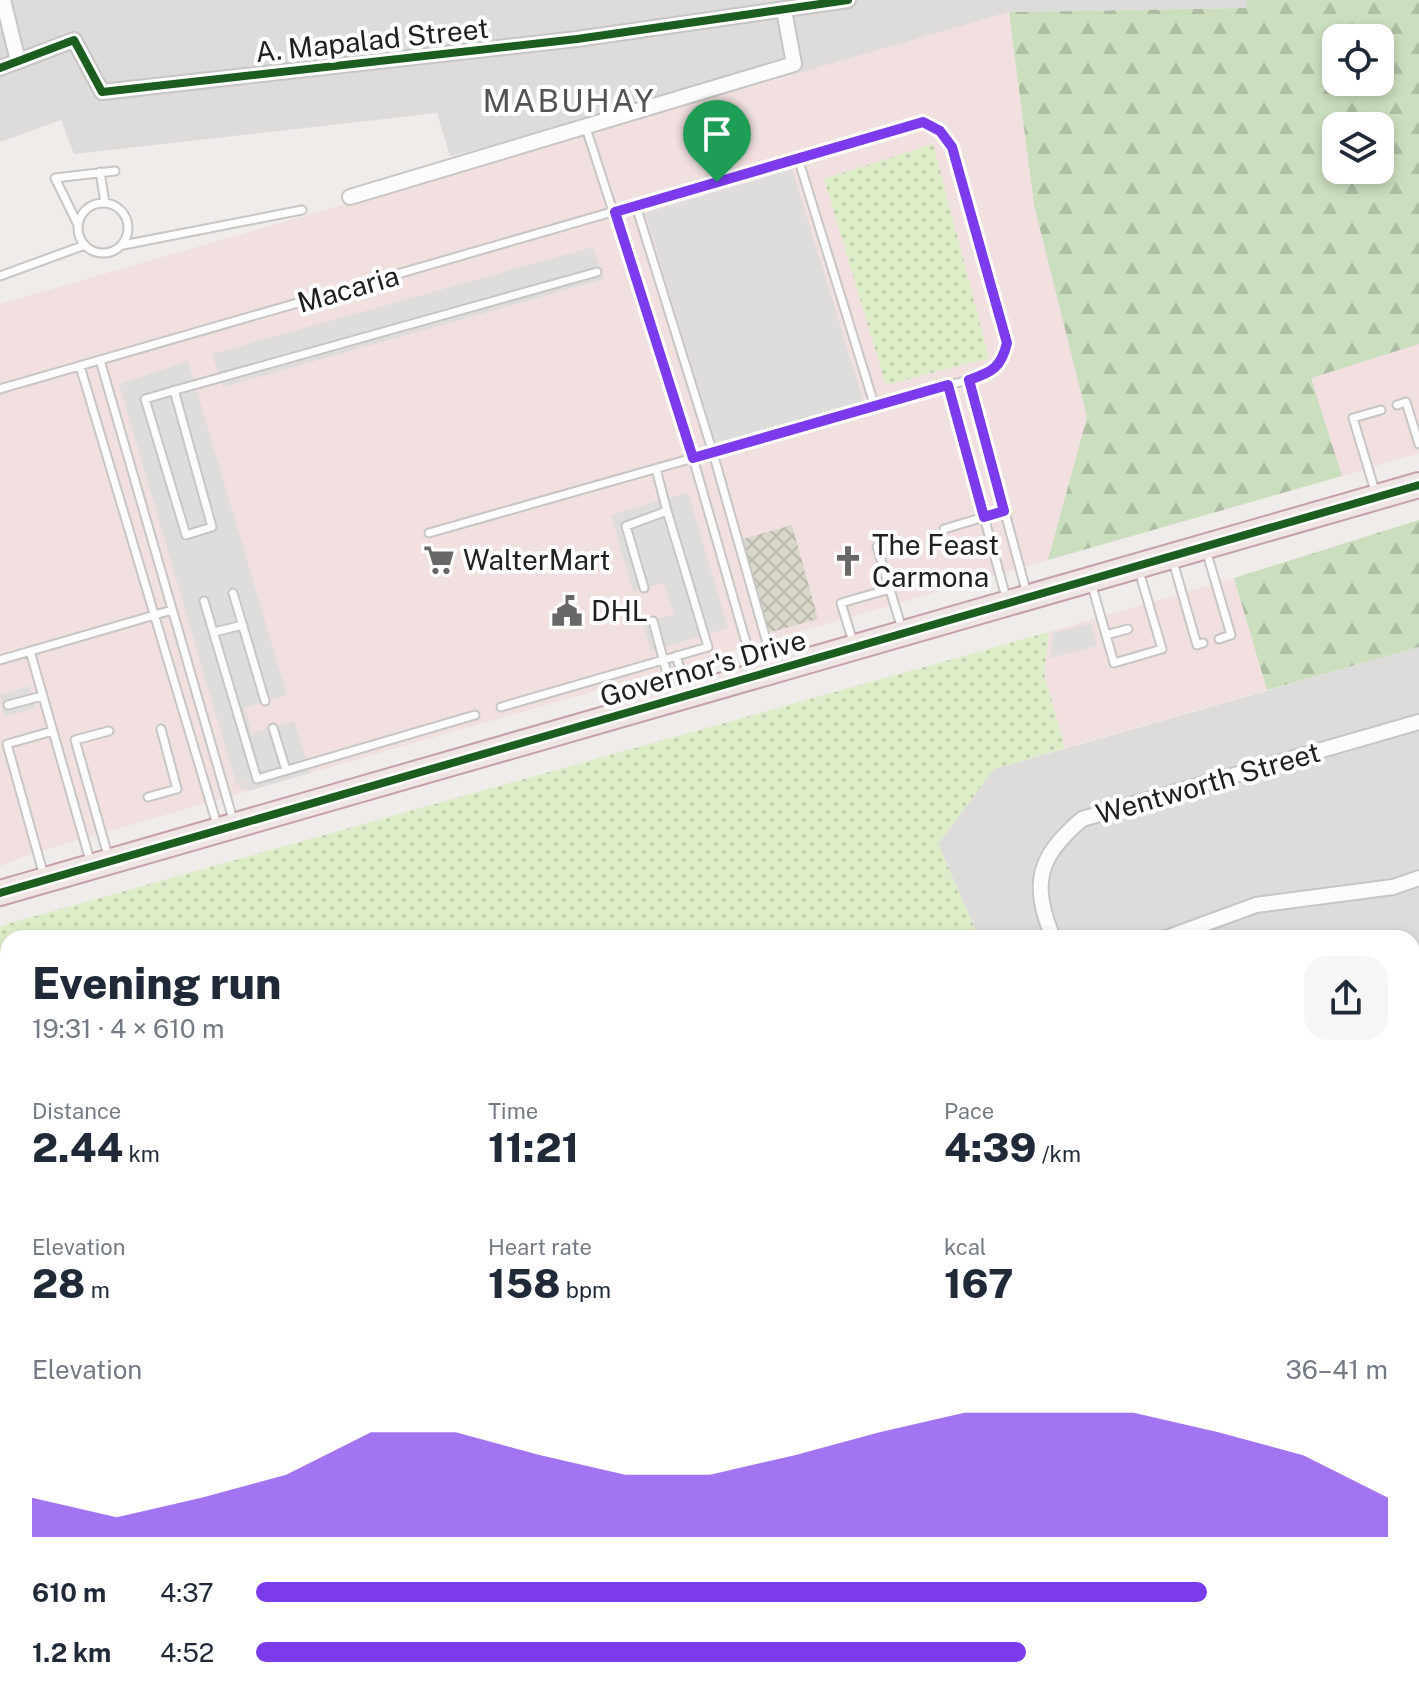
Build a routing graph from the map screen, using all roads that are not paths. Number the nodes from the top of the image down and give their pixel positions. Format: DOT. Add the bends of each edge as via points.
graph roads {
  1 [pos="3,0"];
  2 [pos="848,0"];
  3 [pos="784,10"];
  4 [pos="18,61"];
  5 [pos="0,68"];
  6 [pos="585,125"];
  7 [pos="798,158"];
  8 [pos="115,171"];
  9 [pos="100,172"];
  10 [pos="350,197"];
  11 [pos="105,203"];
  12 [pos="636,206"];
  13 [pos="302,210"];
  14 [pos="615,212"];
  15 [pos="78,225"];
  16 [pos="85,245"];
  17 [pos="123,245"];
  18 [pos="597,272"];
  19 [pos="0,276"];
  20 [pos="100,360"];
  21 [pos="80,366"];
  22 [pos="969,380"];
  23 [pos="948,385"];
  24 [pos="0,389"];
  25 [pos="174,390"];
  26 [pos="1397,405"];
  27 [pos="875,407"];
  28 [pos="1381,410"];
  29 [pos="1419,444"];
  30 [pos="713,453"];
  31 [pos="693,458"];
  32 [pos="656,469"];
  33 [pos="1419,485"];
  34 [pos="1377,497"];
  35 [pos="667,511"];
  36 [pos="1004,511"];
  37 [pos="984,517"];
  38 [pos="944,529"];
  39 [pos="429,533"];
  40 [pos="893,545"];
  41 [pos="1205,547"];
  42 [pos="1171,556"];
  43 [pos="1137,566"];
  44 [pos="1090,580"];
  45 [pos="644,588"];
  46 [pos="890,589"];
  47 [pos="233,593"];
  48 [pos="1018,600"];
  49 [pos="204,601"];
  50 [pos="172,610"];
  51 [pos="154,615"];
  52 [pos="653,621"];
  53 [pos="1154,622"];
  54 [pos="1144,624"];
  55 [pos="243,625"];
  56 [pos="1128,629"];
  57 [pos="214,632"];
  58 [pos="903,633"];
  59 [pos="1106,635"];
  60 [pos="1219,639"];
  61 [pos="1203,643"];
  62 [pos="854,647"];
  63 [pos="30,651"];
  64 [pos="676,656"];
  65 [pos="0,660"];
  66 [pos="663,660"];
  67 [pos="765,673"];
  68 [pos="42,696"];
  69 [pos="681,697"];
  70 [pos="265,701"];
  71 [pos="8,705"];
  72 [pos="501,707"];
  73 [pos="475,715"];
  74 [pos="1419,722"];
  75 [pos="273,728"];
  76 [pos="161,729"];
  77 [pos="53,731"];
  78 [pos="109,731"];
  79 [pos="286,770"];
  80 [pos="148,797"];
  81 [pos="226,828"];
  82 [pos="100,864"];
  83 [pos="1419,878"];
  84 [pos="45,880"];
  85 [pos="0,893"];
  86 [pos="1051,930"];
  87 [pos="1188,930"];
  1 -- 4 [label="street"];
  2 -- 3 [label="street, A. Mapalad Street"];
  3 -- 4 [label="street, A. Mapalad Street" via="577,39 102,92 74,40"];
  3 -- 6 [label="street" via="794,64"];
  4 -- 5 [label="street"];
  6 -- 10 [label="street"];
  6 -- 14 [label="lane"];
  7 -- 12 [label="lane, Macaria"];
  7 -- 22 [label="lane, Macaria" via="923,122 940,131 952,147 1007,343 1002,362 992,373"];
  7 -- 27 [label="lane"];
  8 -- 9 [label="lane"];
  9 -- 11 [label="lane"];
  9 -- 15 [label="lane" via="55,178"];
  11 -- 15 [label="lane" via="84,211"];
  11 -- 17 [label="lane" via="127,218 129,232"];
  12 -- 14 [label="lane, Macaria"];
  12 -- 30 [label="lane"];
  13 -- 17 [label="lane"];
  14 -- 20 [label="lane, Macaria"];
  14 -- 31 [label="lane"];
  15 -- 16 [label="lane"];
  16 -- 17 [label="lane" via="104,254"];
  16 -- 19 [label="lane"];
  18 -- 25 [label="lane"];
  20 -- 21 [label="lane, Macaria"];
  20 -- 50 [label="lane"];
  21 -- 24 [label="lane, Macaria"];
  21 -- 51 [label="lane"];
  22 -- 23 [label="lane, Macaria"];
  22 -- 36 [label="lane"];
  23 -- 27 [label="lane"];
  23 -- 37 [label="lane"];
  25 -- 25 [label="lane" via="145,399 186,535 212,527"];
  26 -- 29 [label="lane" via="1406,402"];
  27 -- 30 [label="lane"];
  28 -- 34 [label="lane" via="1353,418"];
  30 -- 31 [label="lane"];
  30 -- 67 [label="lane"];
  31 -- 32 [label="lane"];
  31 -- 67 [label="lane"];
  32 -- 35 [label="lane"];
  32 -- 39 [label="lane"];
  33 -- 34 [label="highway, Governor's Drive"];
  34 -- 41 [label="highway, Governor's Drive"];
  35 -- 45 [label="lane" via="626,526"];
  35 -- 64 [label="lane" via="708,647"];
  36 -- 37 [label="lane"];
  36 -- 48 [label="lane"];
  37 -- 38 [label="lane"];
  37 -- 48 [label="lane"];
  40 -- 46 [label="lane" via="877,547"];
  41 -- 42 [label="highway, Governor's Drive"];
  41 -- 60 [label="lane" via="1231,635"];
  42 -- 43 [label="highway, Governor's Drive"];
  42 -- 61 [label="lane" via="1197,645"];
  43 -- 44 [label="highway, Governor's Drive"];
  43 -- 53 [label="lane"];
  44 -- 48 [label="highway, Governor's Drive"];
  44 -- 59 [label="lane"];
  46 -- 58 [label="lane"];
  46 -- 62 [label="lane" via="841,603"];
  47 -- 55 [label="lane"];
  48 -- 58 [label="highway, Governor's Drive"];
  49 -- 57 [label="lane"];
  50 -- 51 [label="lane"];
  50 -- 81 [label="lane"];
  51 -- 63 [label="lane"];
  51 -- 81 [label="lane"];
  52 -- 66 [label="lane"];
  53 -- 54 [label="lane"];
  53 -- 59 [label="lane" via="1162,649 1114,663"];
  55 -- 57 [label="lane"];
  55 -- 70 [label="lane"];
  56 -- 59 [label="lane"];
  57 -- 79 [label="lane" via="257,779"];
  58 -- 62 [label="highway, Governor's Drive"];
  62 -- 67 [label="highway, Governor's Drive"];
  63 -- 65 [label="lane"];
  63 -- 68 [label="lane"];
  64 -- 66 [label="lane"];
  64 -- 69 [label="lane"];
  66 -- 69 [label="lane"];
  66 -- 72 [label="lane"];
  67 -- 69 [label="highway, Governor's Drive"];
  68 -- 71 [label="lane"];
  68 -- 77 [label="lane"];
  69 -- 81 [label="highway, Governor's Drive"];
  73 -- 79 [label="lane"];
  74 -- 86 [label="street, Wentworth Street" via="1082,819 1060,838 1040,874 1039,893"];
  75 -- 79 [label="lane"];
  76 -- 80 [label="lane" via="177,789"];
  77 -- 82 [label="lane"];
  77 -- 84 [label="lane" via="7,744"];
  78 -- 82 [label="lane" via="75,740"];
  81 -- 82 [label="highway, Governor's Drive"];
  82 -- 84 [label="highway, Governor's Drive"];
  83 -- 87 [label="street" via="1393,887 1256,905"];
  84 -- 85 [label="highway, Governor's Drive"];
}
